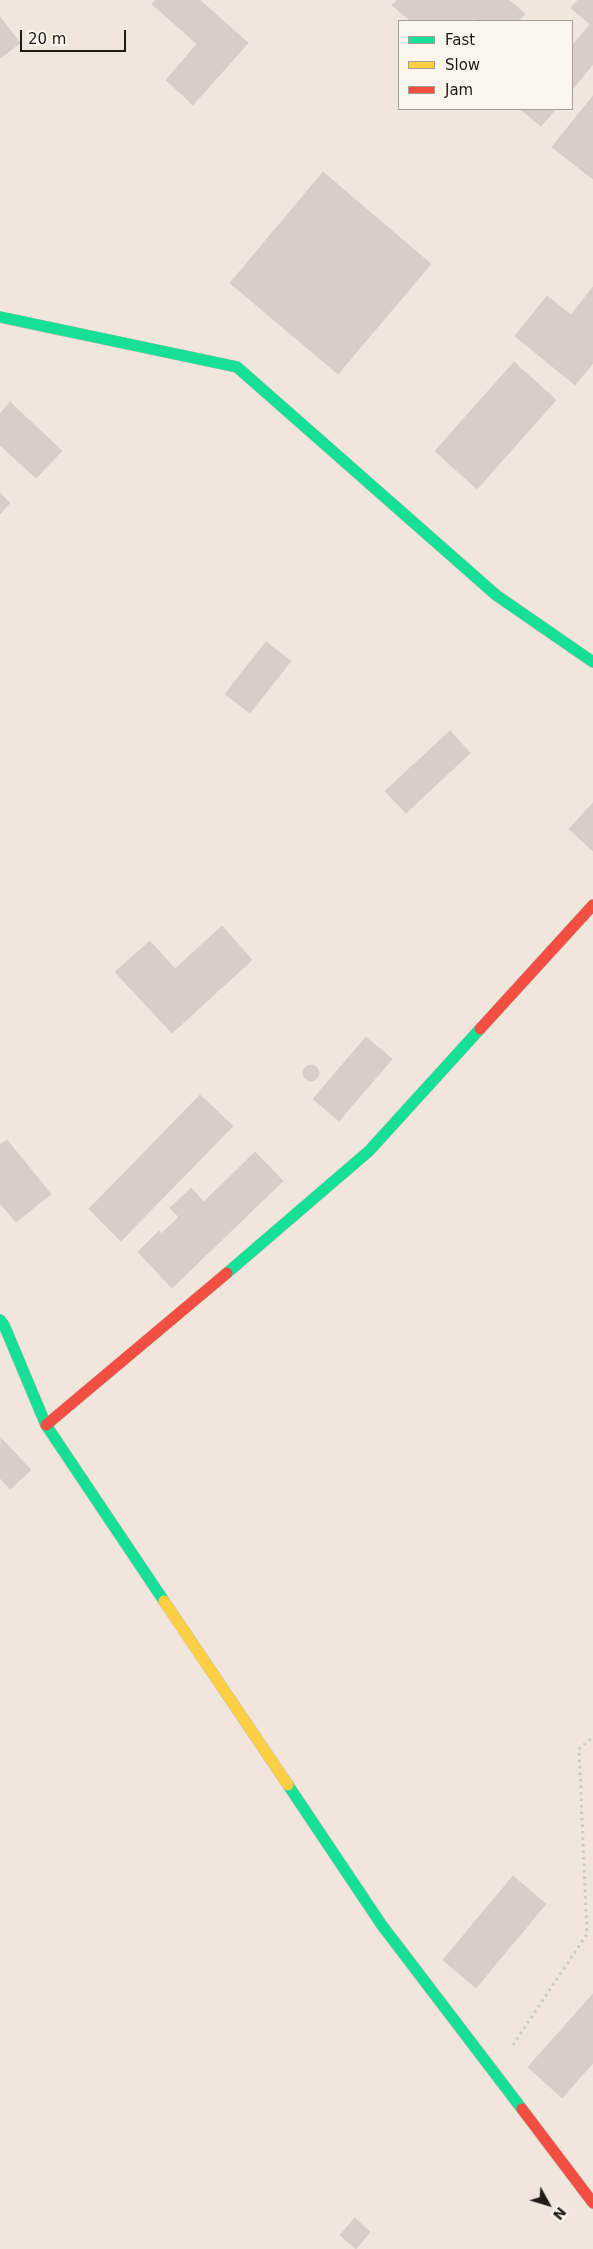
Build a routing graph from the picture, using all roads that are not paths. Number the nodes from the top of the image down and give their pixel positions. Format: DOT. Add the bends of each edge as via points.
graph roads {
  1 [pos="0,317"];
  2 [pos="593,662"];
  3 [pos="593,905"];
  4 [pos="0,1320"];
  5 [pos="46,1425"];
  6 [pos="593,2203"];
  1 -- 2 [label="street" via="237,367 496,595"];
  3 -- 5 [label="street" via="369,1152"];
  4 -- 5 [label="street"];
  5 -- 6 [label="street" via="381,1924"];
}
